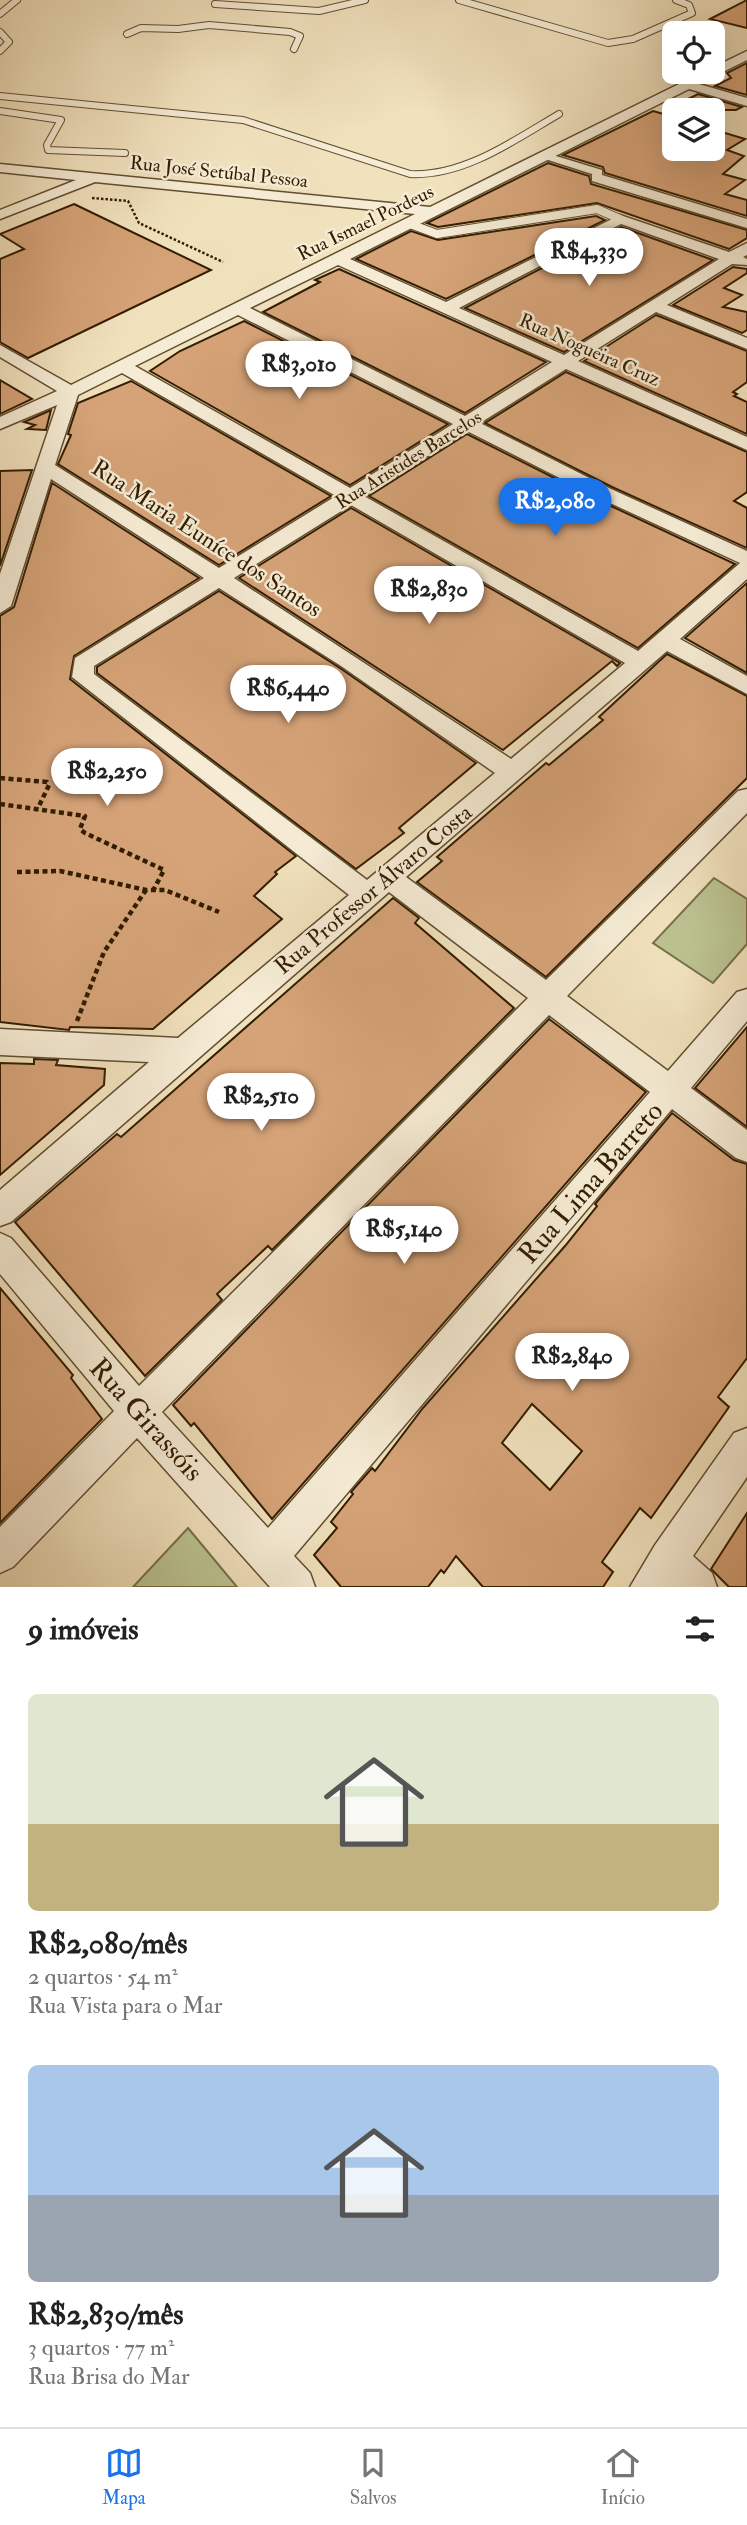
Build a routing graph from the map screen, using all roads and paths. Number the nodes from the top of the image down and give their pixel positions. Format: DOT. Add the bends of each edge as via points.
graph roads {
  1 [pos="18,0"];
  2 [pos="341,0"];
  3 [pos="365,0"];
  4 [pos="459,0"];
  5 [pos="676,0"];
  6 [pos="217,2"];
  7 [pos="336,9"];
  8 [pos="209,11"];
  9 [pos="0,13"];
  10 [pos="203,18"];
  11 [pos="197,25"];
  12 [pos="0,32"];
  13 [pos="127,34"];
  14 [pos="747,44"];
  15 [pos="294,49"];
  16 [pos="0,51"];
  17 [pos="725,55"];
  18 [pos="747,55"];
  19 [pos="725,64"];
  20 [pos="666,84"];
  21 [pos="679,84"];
  22 [pos="704,84"];
  23 [pos="0,96"];
  24 [pos="747,102"];
  25 [pos="0,111"];
  26 [pos="559,114"];
  27 [pos="125,153"];
  28 [pos="546,156"];
  29 [pos="0,169"];
  30 [pos="94,177"];
  31 [pos="597,178"];
  32 [pos="91,195"];
  33 [pos="0,215"];
  34 [pos="410,217"];
  35 [pos="620,219"];
  36 [pos="747,223"];
  37 [pos="742,257"];
  38 [pos="338,259"];
  39 [pos="223,262"];
  40 [pos="656,306"];
  41 [pos="447,308"];
  42 [pos="239,309"];
  43 [pos="747,344"];
  44 [pos="0,350"];
  45 [pos="566,361"];
  46 [pos="123,366"];
  47 [pos="70,392"];
  48 [pos="0,424"];
  49 [pos="465,424"];
  50 [pos="747,444"];
  51 [pos="47,468"];
  52 [pos="349,495"];
  53 [pos="747,559"];
  54 [pos="747,569"];
  55 [pos="220,577"];
  56 [pos="0,606"];
  57 [pos="666,641"];
  58 [pos="640,662"];
  59 [pos="747,686"];
  60 [pos="512,772"];
  61 [pos="0,778"];
  62 [pos="747,798"];
  63 [pos="0,804"];
  64 [pos="38,808"];
  65 [pos="17,872"];
  66 [pos="378,886"];
  67 [pos="153,889"];
  68 [pos="146,890"];
  69 [pos="219,912"];
  70 [pos="547,997"];
  71 [pos="747,1001"];
  72 [pos="0,1042"];
  73 [pos="69,1045"];
  74 [pos="180,1051"];
  75 [pos="669,1090"];
  76 [pos="747,1148"];
  77 [pos="0,1211"];
  78 [pos="0,1250"];
  79 [pos="138,1412"];
  80 [pos="747,1446"];
  81 [pos="0,1554"];
  82 [pos="270,1555"];
  83 [pos="659,1573"];
  84 [pos="296,1587"];
  85 [pos="698,1587"];
  1 -- 9 [label="lane"];
  2 -- 7 [label="lane"];
  3 -- 7 [label="lane"];
  4 -- 5 [label="lane" via="608,43 633,39 692,13 689,5"];
  6 -- 7 [label="lane" via="309,11"];
  6 -- 8 [label="lane"];
  10 -- 11 [label="lane"];
  11 -- 13 [label="lane" via="141,28"];
  11 -- 15 [label="lane" via="290,32 300,36"];
  12 -- 16 [label="lane" via="9,42"];
  14 -- 17 [label="street"];
  18 -- 19 [label="street, Rua Ismael Pordeus"];
  20 -- 34 [label="street, Rua Ismael Pordeus"];
  21 -- 28 [label="street, Rua Ismael Pordeus"];
  22 -- 24 [label="street"];
  23 -- 26 [label="lane" via="243,120 428,177 451,171"];
  25 -- 27 [label="lane" via="61,120 48,150"];
  28 -- 31 [label="street" via="598,172"];
  28 -- 34 [label="street, Rua Ismael Pordeus" via="434,212"];
  29 -- 30 [label="street, Rua José Setúbal Pessoa"];
  30 -- 33 [label="street"];
  30 -- 34 [label="street, Rua José Setúbal Pessoa"];
  31 -- 36 [label="street"];
  32 -- 39 [label="path" via="87,197 128,201 139,223"];
  34 -- 35 [label="lane" via="437,234 597,209"];
  34 -- 38 [label="street, Rua Ismael Pordeus"];
  35 -- 37 [label="street"];
  35 -- 41 [label="street"];
  37 -- 40 [label="street, Rua Aristides Barcelos"];
  38 -- 41 [label="street, Rua Nogueira Cruz"];
  38 -- 42 [label="street, Rua Ismael Pordeus"];
  40 -- 43 [label="street"];
  40 -- 45 [label="street, Rua Aristides Barcelos"];
  41 -- 45 [label="street, Rua Nogueira Cruz"];
  42 -- 46 [label="street, Rua Ismael Pordeus"];
  42 -- 49 [label="street"];
  44 -- 47 [label="street"];
  45 -- 49 [label="street, Rua Aristides Barcelos"];
  45 -- 50 [label="street, Rua Nogueira Cruz"];
  46 -- 47 [label="street, Rua Ismael Pordeus"];
  46 -- 52 [label="street"];
  47 -- 48 [label="street, Rua Ismael Pordeus"];
  47 -- 51 [label="street"];
  49 -- 52 [label="street, Rua Aristides Barcelos"];
  49 -- 53 [label="street"];
  51 -- 55 [label="street, Rua Maria Euníce dos Santos"];
  51 -- 56 [label="street"];
  52 -- 55 [label="street, Rua Aristides Barcelos"];
  52 -- 58 [label="street"];
  54 -- 57 [label="street, Rua Professor Álvaro Costa"];
  55 -- 60 [label="street, Rua Maria Euníce dos Santos"];
  55 -- 66 [label="street, Rua Aristides Barcelos" via="88,658 81,670 83,677"];
  57 -- 58 [label="street, Rua Professor Álvaro Costa"];
  57 -- 59 [label="street"];
  58 -- 60 [label="street, Rua Professor Álvaro Costa"];
  60 -- 66 [label="street, Rua Professor Álvaro Costa"];
  61 -- 64 [label="path" via="47,782"];
  62 -- 70 [label="street"];
  63 -- 64 [label="path"];
  64 -- 67 [label="path" via="85,816 80,829 85,834 164,870"];
  65 -- 68 [label="path" via="60,871"];
  66 -- 70 [label="street"];
  66 -- 74 [label="street, Rua Professor Álvaro Costa"];
  67 -- 68 [label="path"];
  67 -- 69 [label="path"];
  68 -- 73 [label="path" via="95,964"];
  70 -- 75 [label="street"];
  70 -- 79 [label="street"];
  71 -- 75 [label="street, Rua Lima Barreto"];
  72 -- 73 [label="street"];
  73 -- 74 [label="street"];
  74 -- 77 [label="street, Rua Professor Álvaro Costa"];
  75 -- 76 [label="street"];
  75 -- 82 [label="street, Rua Lima Barreto"];
  78 -- 79 [label="street, Rua Girassóis"];
  79 -- 81 [label="street"];
  79 -- 82 [label="street, Rua Girassóis"];
  80 -- 83 [label="street"];
  82 -- 84 [label="street, Rua Girassóis"];
  83 -- 85 [label="street"];
}
